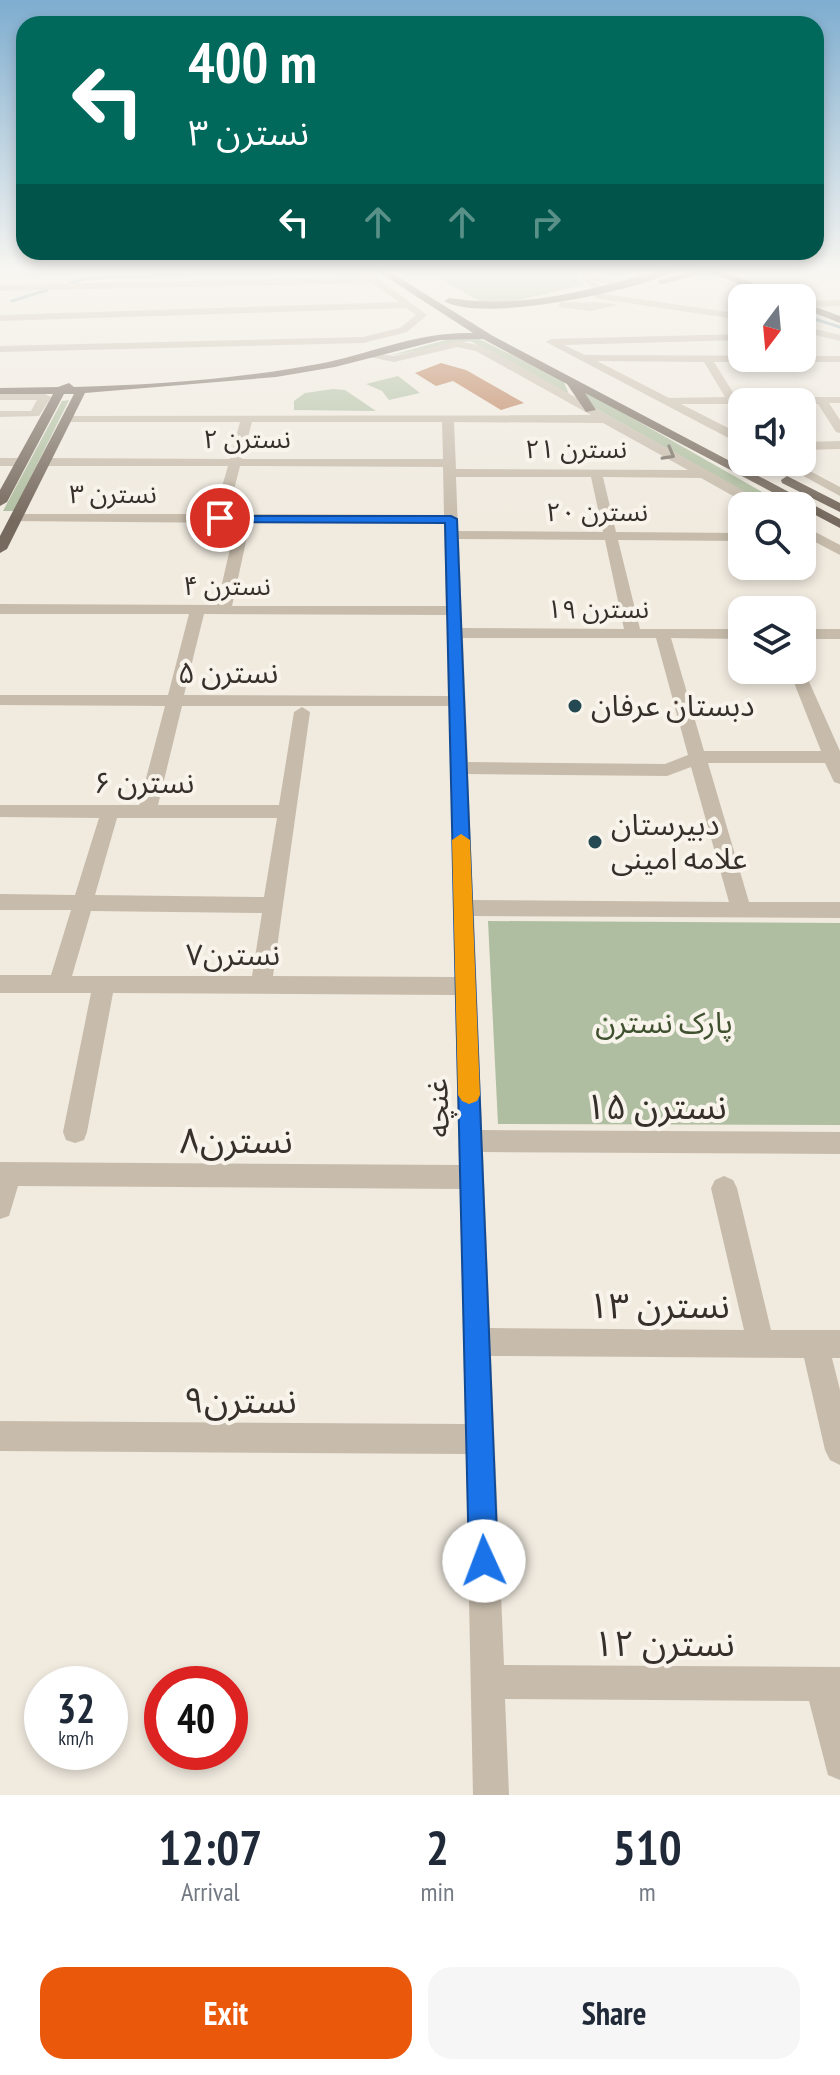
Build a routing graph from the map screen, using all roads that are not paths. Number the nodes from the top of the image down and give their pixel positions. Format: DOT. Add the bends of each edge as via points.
graph roads {
  1 [pos="343,353"];
  2 [pos="381,353"];
  3 [pos="418,353"];
  4 [pos="483,353"];
  5 [pos="519,353"];
  6 [pos="546,353"];
  7 [pos="570,353"];
  8 [pos="550,355"];
  9 [pos="369,356"];
  10 [pos="577,357"];
  11 [pos="840,359"];
  12 [pos="708,360"];
  13 [pos="569,378"];
  14 [pos="0,381"];
  15 [pos="78,386"];
  16 [pos="60,391"];
  17 [pos="728,393"];
  18 [pos="0,394"];
  19 [pos="728,400"];
  20 [pos="816,400"];
  21 [pos="821,400"];
  22 [pos="840,400"];
  23 [pos="666,401"];
  24 [pos="590,410"];
  25 [pos="0,416"];
  26 [pos="46,417"];
  27 [pos="69,418"];
  28 [pos="247,418"];
  29 [pos="448,419"];
  30 [pos="606,419"];
  31 [pos="840,429"];
  32 [pos="728,433"];
  33 [pos="701,435"];
  34 [pos="840,445"];
  35 [pos="816,446"];
  36 [pos="0,462"];
  37 [pos="21,462"];
  38 [pos="45,462"];
  39 [pos="235,463"];
  40 [pos="449,468"];
  41 [pos="596,473"];
  42 [pos="703,474"];
  43 [pos="779,476"];
  44 [pos="810,476"];
  45 [pos="736,492"];
  46 [pos="840,492"];
  47 [pos="0,502"];
  48 [pos="840,508"];
  49 [pos="0,518"];
  50 [pos="16,518"];
  51 [pos="220,518"];
  52 [pos="244,519"];
  53 [pos="840,524"];
  54 [pos="451,527"];
  55 [pos="610,536"];
  56 [pos="728,537"];
  57 [pos="816,540"];
  58 [pos="0,549"];
  59 [pos="840,551"];
  60 [pos="0,609"];
  61 [pos="223,610"];
  62 [pos="197,611"];
  63 [pos="454,622"];
  64 [pos="633,633"];
  65 [pos="662,633"];
  66 [pos="728,634"];
  67 [pos="816,634"];
  68 [pos="840,634"];
  69 [pos="803,684"];
  70 [pos="0,700"];
  71 [pos="175,700"];
  72 [pos="456,701"];
  73 [pos="302,712"];
  74 [pos="699,757"];
  75 [pos="836,757"];
  76 [pos="459,768"];
  77 [pos="840,778"];
  78 [pos="0,811"];
  79 [pos="110,811"];
  80 [pos="147,811"];
  81 [pos="287,812"];
  82 [pos="0,902"];
  83 [pos="83,903"];
  84 [pos="273,905"];
  85 [pos="463,908"];
  86 [pos="741,910"];
  87 [pos="840,910"];
  88 [pos="0,984"];
  89 [pos="59,984"];
  90 [pos="104,984"];
  91 [pos="261,985"];
  92 [pos="466,986"];
  93 [pos="75,1132"];
  94 [pos="471,1141"];
  95 [pos="840,1143"];
  96 [pos="5,1174"];
  97 [pos="472,1177"];
  98 [pos="724,1188"];
  99 [pos="0,1207"];
  100 [pos="477,1342"];
  101 [pos="761,1344"];
  102 [pos="827,1344"];
  103 [pos="0,1436"];
  104 [pos="480,1439"];
  105 [pos="840,1450"];
  106 [pos="488,1682"];
  107 [pos="831,1684"];
  108 [pos="840,1763"];
  109 [pos="491,1795"];
  1 -- 15 [label="main road"];
  2 -- 9 [label="main road"];
  3 -- 9 [label="street" via="394,359"];
  4 -- 24 [label="street"];
  5 -- 13 [label="main road"];
  6 -- 8 [label="main road"];
  7 -- 10 [label="street"];
  8 -- 10 [label="street"];
  8 -- 33 [label="main road"];
  9 -- 15 [label="main road" via="261,377"];
  10 -- 12 [label="street"];
  10 -- 23 [label="street"];
  11 -- 12 [label="street"];
  12 -- 17 [label="street"];
  13 -- 24 [label="main road"];
  13 -- 53 [label="main road"];
  14 -- 15 [label="main road"];
  15 -- 16 [label="main road"];
  15 -- 27 [label="main road"];
  16 -- 18 [label="main road"];
  16 -- 26 [label="main road"];
  18 -- 25 [label="street" via="45,397 35,414"];
  19 -- 23 [label="street"];
  20 -- 21 [label="street"];
  21 -- 22 [label="street"];
  21 -- 31 [label="street"];
  23 -- 32 [label="street"];
  24 -- 30 [label="street"];
  25 -- 26 [label="street"];
  26 -- 37 [label="main road"];
  27 -- 28 [label="street"];
  27 -- 38 [label="main road"];
  28 -- 29 [label="street"];
  28 -- 39 [label="street"];
  29 -- 30 [label="street"];
  29 -- 40 [label="street, غنچه"];
  30 -- 42 [label="street, one-way"];
  34 -- 35 [label="street"];
  36 -- 37 [label="street"];
  37 -- 47 [label="main road"];
  38 -- 39 [label="street, نسترن ۲"];
  38 -- 50 [label="main road"];
  39 -- 40 [label="street, نسترن ۲"];
  39 -- 51 [label="street"];
  40 -- 41 [label="street, نسترن ۲۱"];
  40 -- 54 [label="street, غنچه"];
  41 -- 42 [label="street, نسترن ۲۱"];
  41 -- 55 [label="street"];
  42 -- 45 [label="street"];
  43 -- 48 [label="main road"];
  44 -- 46 [label="street"];
  49 -- 50 [label="main road"];
  50 -- 51 [label="street, نسترن ۳"];
  50 -- 58 [label="main road"];
  51 -- 52 [label="street, نسترن ۳"];
  52 -- 54 [label="street, نسترن ۳"];
  52 -- 61 [label="street"];
  54 -- 55 [label="street, نسترن ۲۰"];
  54 -- 63 [label="street, غنچه"];
  55 -- 56 [label="street, نسترن ۲۰"];
  55 -- 64 [label="street"];
  57 -- 59 [label="street"];
  60 -- 62 [label="street, نسترن ۴"];
  61 -- 62 [label="street, نسترن ۴"];
  61 -- 63 [label="street, نسترن ۴"];
  62 -- 71 [label="street"];
  63 -- 64 [label="street, نسترن ۱۹"];
  63 -- 72 [label="street, غنچه"];
  64 -- 65 [label="street, نسترن ۱۹"];
  65 -- 66 [label="street, نسترن ۱۹"];
  65 -- 74 [label="street"];
  67 -- 68 [label="street"];
  69 -- 75 [label="street"];
  70 -- 71 [label="street, نسترن ۵"];
  71 -- 72 [label="street, نسترن ۵"];
  71 -- 80 [label="street"];
  72 -- 76 [label="street, غنچه"];
  73 -- 81 [label="street"];
  74 -- 75 [label="street"];
  74 -- 76 [label="street" via="667,770"];
  74 -- 86 [label="street"];
  75 -- 77 [label="street"];
  76 -- 85 [label="street, غنچه"];
  78 -- 79 [label="street, نسترن ۶"];
  79 -- 80 [label="street, نسترن ۶"];
  79 -- 83 [label="street"];
  80 -- 81 [label="street, نسترن ۶"];
  81 -- 84 [label="street"];
  82 -- 83 [label="street"];
  83 -- 84 [label="street"];
  83 -- 89 [label="street"];
  84 -- 91 [label="street"];
  85 -- 86 [label="street"];
  85 -- 92 [label="street, غنچه"];
  86 -- 87 [label="street"];
  88 -- 89 [label="street, نسترن۷"];
  89 -- 90 [label="street, نسترن۷"];
  90 -- 91 [label="street, نسترن۷"];
  90 -- 93 [label="street"];
  91 -- 92 [label="street, نسترن۷"];
  92 -- 94 [label="street, غنچه"];
  94 -- 95 [label="street, نسترن ۱۵"];
  94 -- 97 [label="street, غنچه"];
  96 -- 97 [label="street, نسترن۸"];
  96 -- 99 [label="street"];
  97 -- 100 [label="street, غنچه"];
  98 -- 101 [label="street"];
  100 -- 101 [label="street, نسترن ۱۳"];
  100 -- 104 [label="street, غنچه"];
  101 -- 102 [label="street, نسترن ۱۳"];
  102 -- 105 [label="street"];
  103 -- 104 [label="street, نسترن۹"];
  104 -- 106 [label="street, غنچه"];
  106 -- 107 [label="street, نسترن ۱۲"];
  106 -- 109 [label="street, غنچه"];
  107 -- 108 [label="street"];
}
